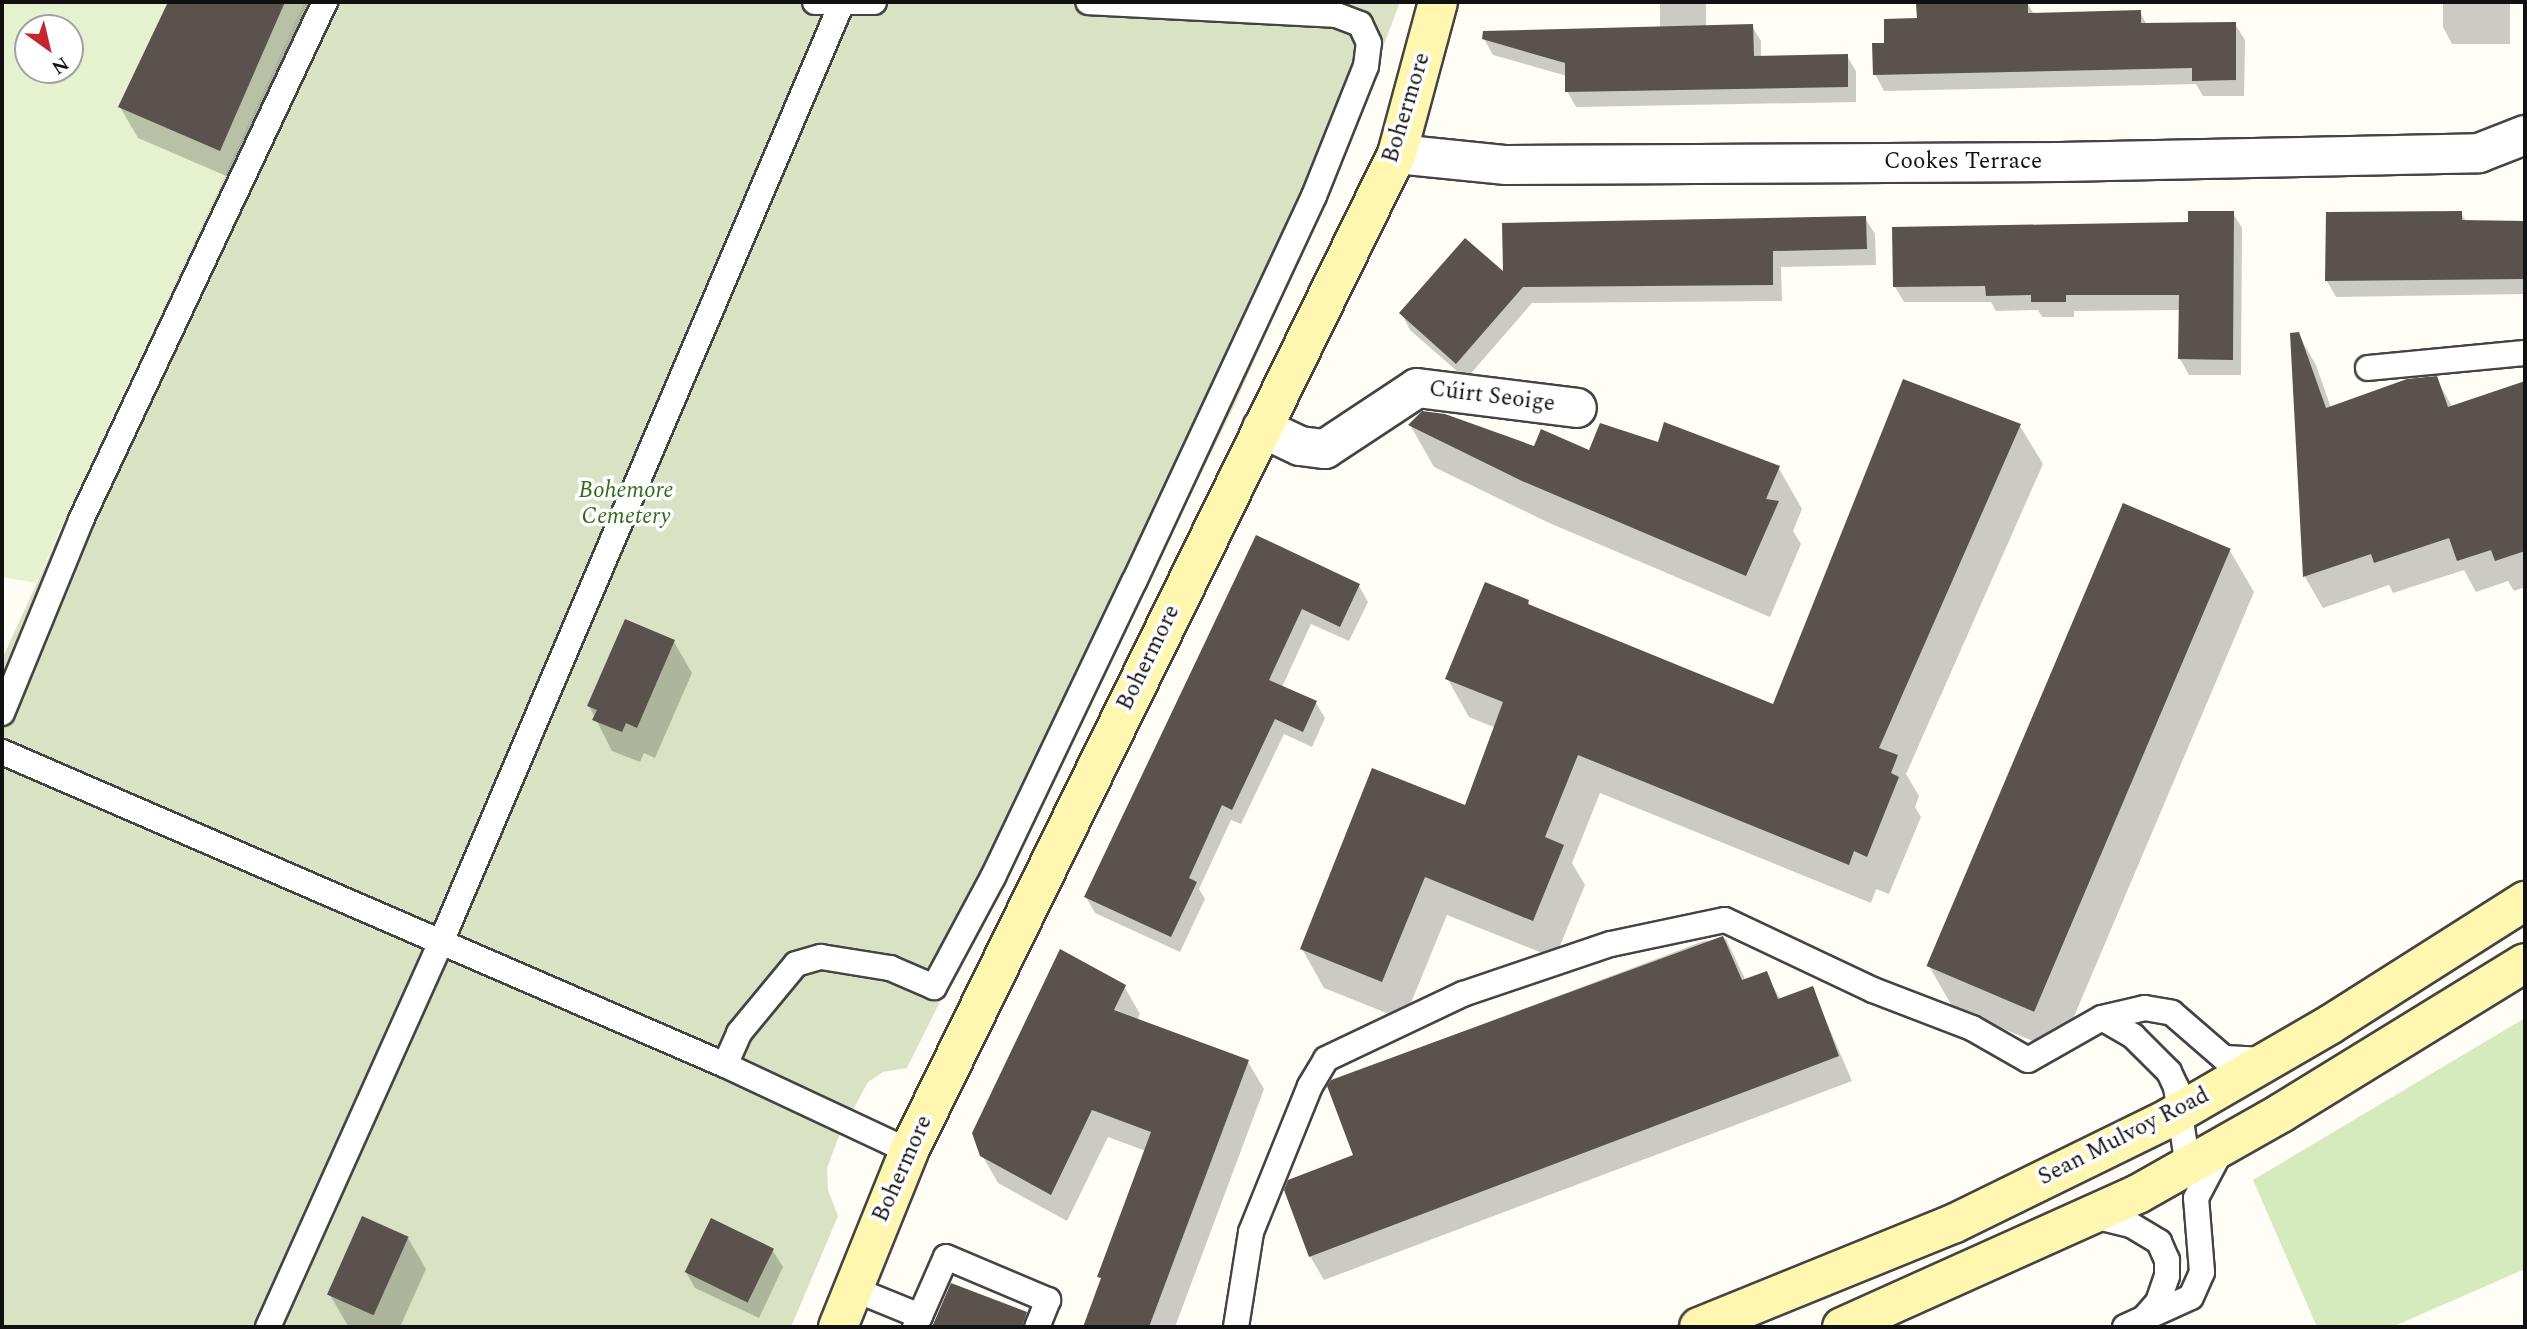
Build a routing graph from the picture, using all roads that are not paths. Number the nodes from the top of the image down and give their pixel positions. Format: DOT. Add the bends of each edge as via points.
graph roads {
  1 [pos="325,2"];
  2 [pos="815,2"];
  3 [pos="874,2"];
  4 [pos="1088,2"];
  5 [pos="1438,2"];
  6 [pos="841,5"];
  7 [pos="2525,135"];
  8 [pos="1397,154"];
  9 [pos="2525,353"];
  10 [pos="2368,369"];
  11 [pos="1577,408"];
  12 [pos="1262,428"];
  13 [pos="2,713"];
  14 [pos="2,752"];
  15 [pos="2525,901"];
  16 [pos="441,942"];
  17 [pos="2525,963"];
  18 [pos="2102,1018"];
  19 [pos="2268,1060"];
  20 [pos="724,1065"];
  21 [pos="2180,1111"];
  22 [pos="2224,1146"];
  23 [pos="909,1151"];
  24 [pos="2188,1167"];
  25 [pos="2094,1216"];
  26 [pos="841,1313"];
  27 [pos="918,1322"];
  28 [pos="2134,1323"];
  29 [pos="268,1327"];
  30 [pos="1037,1327"];
  31 [pos="1236,1327"];
  32 [pos="1699,1327"];
  33 [pos="1842,1327"];
  1 -- 13 [label="lane" via="81,520"];
  2 -- 6 [label="lane"];
  3 -- 6 [label="lane"];
  4 -- 20 [label="lane" via="1336,15 1360,24 1369,43 1366,66 1314,197 1134,582 993,877 934,987 890,968 821,957 796,964 739,1033"];
  5 -- 8 [label="main road, Bohermore"];
  6 -- 16 [label="lane"];
  7 -- 8 [label="street, Cookes Terrace" via="2479,153 2074,161 1506,165"];
  8 -- 12 [label="main road, Bohermore"];
  9 -- 10 [label="lane"];
  11 -- 12 [label="street, Cúirt Seoige" via="1417,388 1325,449 1300,446"];
  12 -- 23 [label="main road, Bohermore"];
  14 -- 16 [label="lane"];
  15 -- 19 [label="main road, Sean Mulvoy Road"];
  16 -- 20 [label="lane"];
  16 -- 29 [label="lane"];
  17 -- 22 [label="main road"];
  18 -- 19 [label="lane" via="2145,1008 2172,1013 2224,1058"];
  18 -- 21 [label="lane" via="2157,1056 2176,1087"];
  18 -- 31 [label="lane" via="2028,1060 1972,1028 1873,990 1725,920 1611,944 1463,994 1326,1059 1310,1086 1251,1232"];
  19 -- 21 [label="main road, Sean Mulvoy Road"];
  20 -- 23 [label="lane"];
  21 -- 24 [label="lane"];
  21 -- 32 [label="main road, Sean Mulvoy Road" via="1953,1224"];
  22 -- 24 [label="main road"];
  22 -- 28 [label="lane" via="2196,1198 2202,1272 2191,1297"];
  23 -- 26 [label="main road, Bohermore"];
  24 -- 25 [label="main road"];
  25 -- 28 [label="lane" via="2131,1225 2159,1242 2167,1260 2158,1302"];
  25 -- 33 [label="main road"];
  26 -- 27 [label="lane"];
  27 -- 30 [label="lane" via="946,1257 1048,1300"];
}
